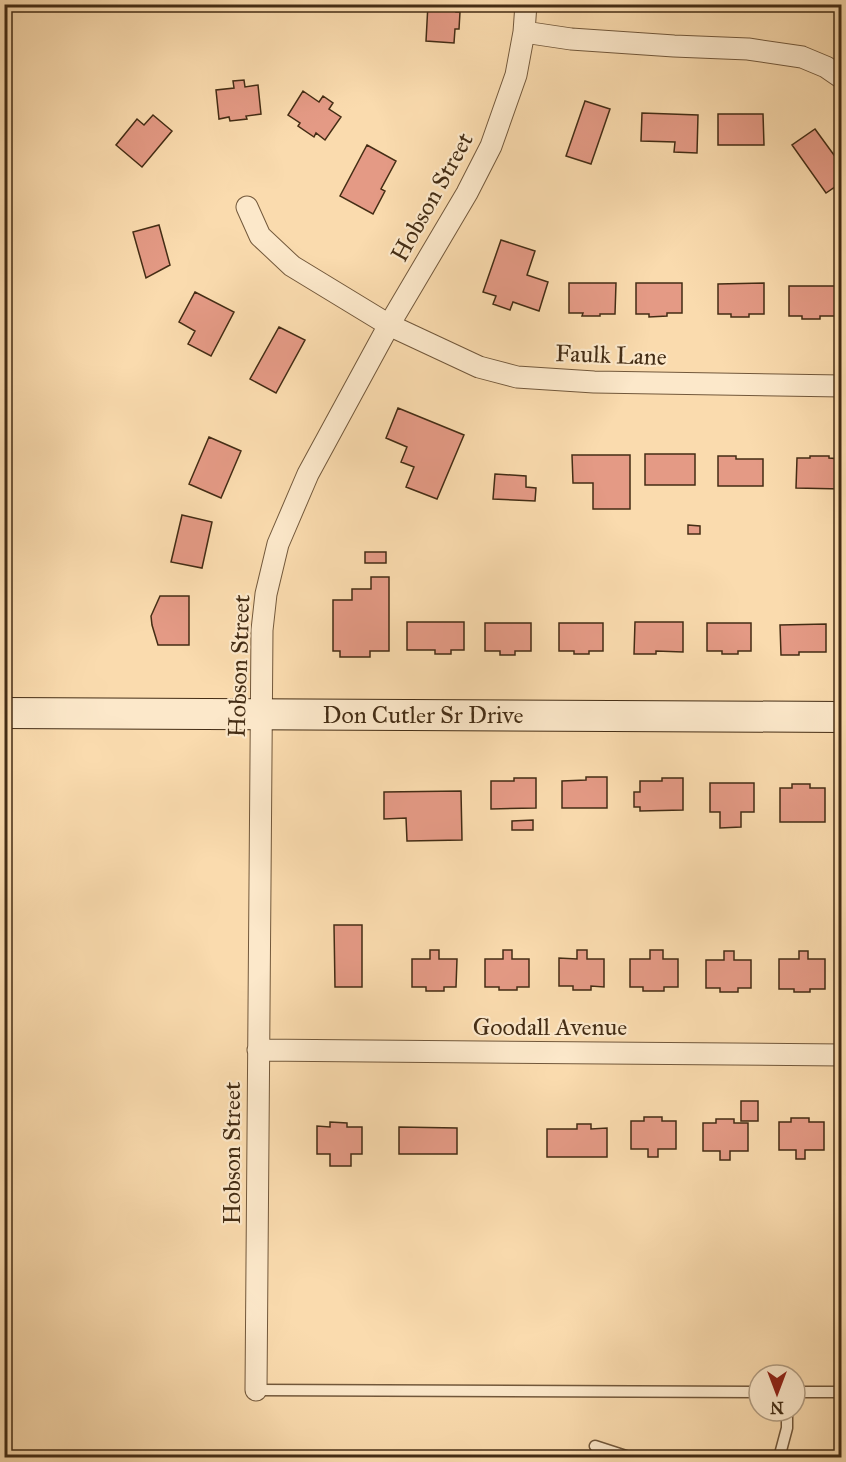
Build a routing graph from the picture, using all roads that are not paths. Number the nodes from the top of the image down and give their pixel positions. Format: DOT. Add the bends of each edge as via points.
graph roads {
  1 [pos="526,4"];
  2 [pos="524,32"];
  3 [pos="842,78"];
  4 [pos="247,207"];
  5 [pos="389,325"];
  6 [pos="842,386"];
  7 [pos="4,713"];
  8 [pos="262,714"];
  9 [pos="842,717"];
  10 [pos="258,1050"];
  11 [pos="842,1055"];
  12 [pos="256,1390"];
  13 [pos="747,1392"];
  14 [pos="807,1392"];
  15 [pos="842,1392"];
  16 [pos="787,1423"];
  17 [pos="595,1446"];
  18 [pos="632,1458"];
  19 [pos="779,1458"];
  1 -- 2 [label="street, Hobson Street"];
  2 -- 3 [label="street" via="571,39 748,49 802,57"];
  2 -- 5 [label="street, Hobson Street" via="516,75 491,147"];
  4 -- 5 [label="street, Faulk Lane" via="260,236 292,266"];
  5 -- 6 [label="street, Faulk Lane" via="479,367 517,377"];
  5 -- 8 [label="street, Hobson Street" via="308,474 278,544 262,630"];
  7 -- 8 [label="street, Don Cutler Sr Drive"];
  8 -- 9 [label="street, Don Cutler Sr Drive"];
  8 -- 10 [label="street, Hobson Street"];
  10 -- 11 [label="street, Goodall Avenue"];
  10 -- 12 [label="street, Hobson Street"];
  12 -- 13 [label="lane"];
  14 -- 15 [label="lane"];
  16 -- 19 [label="lane"];
  17 -- 18 [label="lane"];
}
